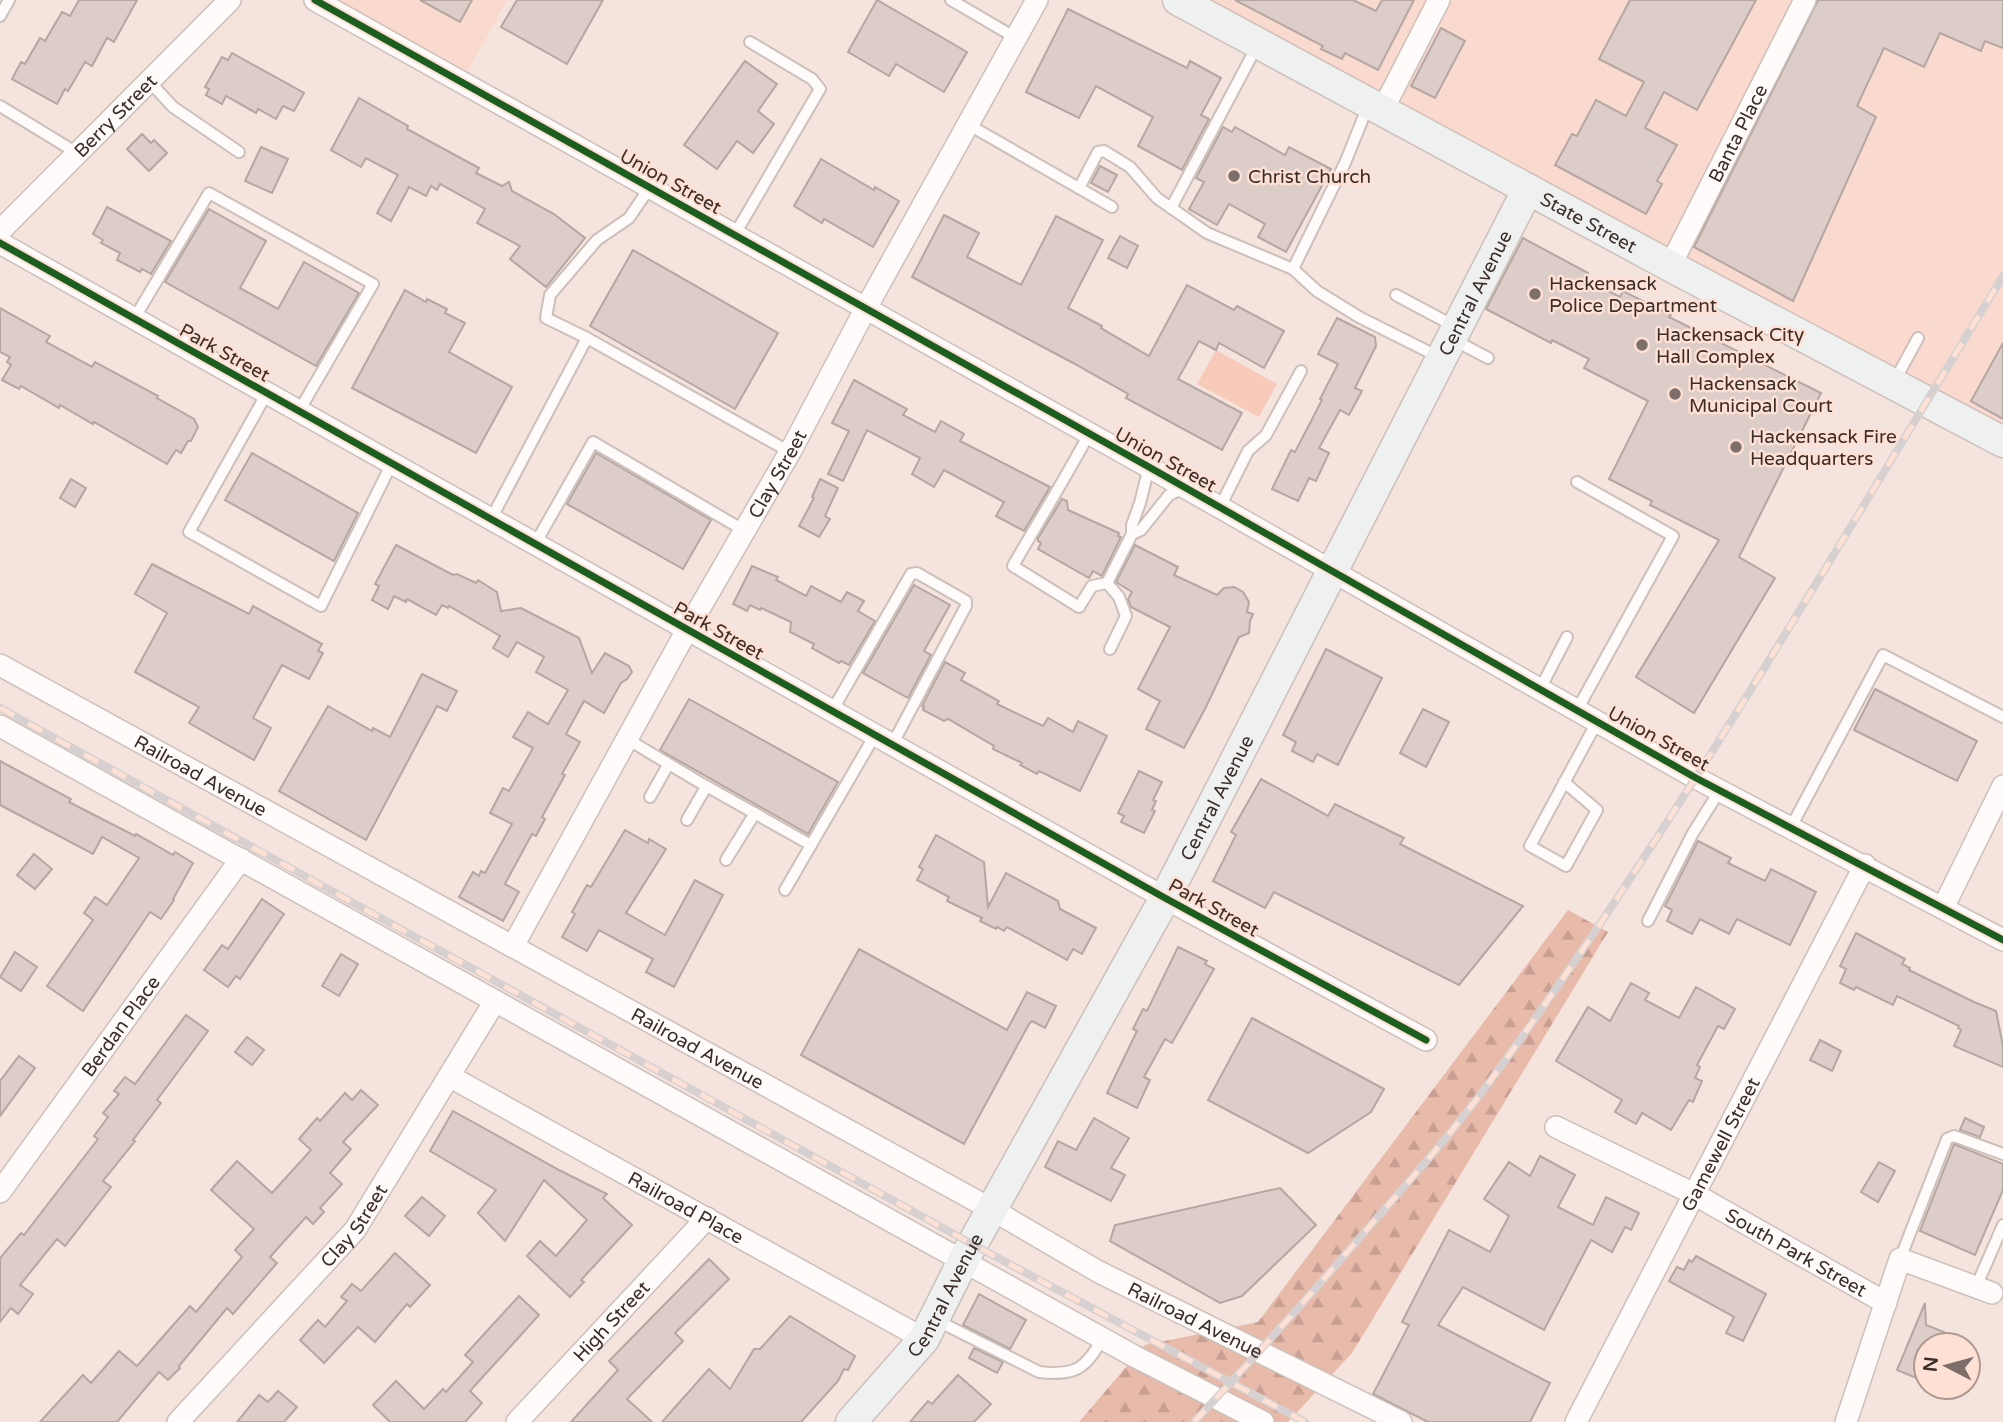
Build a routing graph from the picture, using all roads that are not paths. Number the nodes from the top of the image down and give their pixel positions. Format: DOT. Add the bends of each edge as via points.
graph roads {
  1 [pos="9,0"];
  2 [pos="229,0"];
  3 [pos="315,0"];
  4 [pos="951,0"];
  5 [pos="1037,0"];
  6 [pos="1178,0"];
  7 [pos="1439,0"];
  8 [pos="1805,0"];
  9 [pos="0,16"];
  10 [pos="1016,38"];
  11 [pos="750,42"];
  12 [pos="1259,44"];
  13 [pos="149,81"];
  14 [pos="0,106"];
  15 [pos="1376,108"];
  16 [pos="969,125"];
  17 [pos="239,152"];
  18 [pos="77,153"];
  19 [pos="649,187"];
  20 [pos="1079,188"];
  21 [pos="1528,189"];
  22 [pos="1112,207"];
  23 [pos="1171,208"];
  24 [pos="0,231"];
  25 [pos="734,234"];
  26 [pos="0,243"];
  27 [pos="1670,266"];
  28 [pos="1293,269"];
  29 [pos="1396,295"];
  30 [pos="866,308"];
  31 [pos="134,318"];
  32 [pos="587,338"];
  33 [pos="1918,338"];
  34 [pos="1450,342"];
  35 [pos="1488,358"];
  36 [pos="1301,370"];
  37 [pos="1892,385"];
  38 [pos="267,393"];
  39 [pos="299,411"];
  40 [pos="1089,434"];
  41 [pos="2003,442"];
  42 [pos="790,452"];
  43 [pos="392,463"];
  44 [pos="1149,467"];
  45 [pos="1577,482"];
  46 [pos="1185,488"];
  47 [pos="1220,507"];
  48 [pos="491,519"];
  49 [pos="745,531"];
  50 [pos="1132,534"];
  51 [pos="535,544"];
  52 [pos="1333,571"];
  53 [pos="1107,583"];
  54 [pos="687,630"];
  55 [pos="1567,638"];
  56 [pos="1110,649"];
  57 [pos="0,665"];
  58 [pos="1539,689"];
  59 [pos="1577,710"];
  60 [pos="832,711"];
  61 [pos="2003,717"];
  62 [pos="1597,722"];
  63 [pos="0,726"];
  64 [pos="627,739"];
  65 [pos="883,740"];
  66 [pos="668,765"];
  67 [pos="1564,782"];
  68 [pos="2003,786"];
  69 [pos="706,787"];
  70 [pos="1720,790"];
  71 [pos="650,797"];
  72 [pos="755,813"];
  73 [pos="687,820"];
  74 [pos="1791,827"];
  75 [pos="811,845"];
  76 [pos="241,859"];
  77 [pos="726,860"];
  78 [pos="1865,866"];
  79 [pos="785,890"];
  80 [pos="1165,898"];
  81 [pos="1943,908"];
  82 [pos="1648,921"];
  83 [pos="2003,940"];
  84 [pos="513,946"];
  85 [pos="495,1001"];
  86 [pos="1426,1040"];
  87 [pos="449,1076"];
  88 [pos="1556,1127"];
  89 [pos="2003,1154"];
  90 [pos="0,1192"];
  91 [pos="1694,1194"];
  92 [pos="991,1209"];
  93 [pos="707,1218"];
  94 [pos="2003,1224"];
  95 [pos="1900,1259"];
  96 [pos="962,1261"];
  97 [pos="1984,1290"];
  98 [pos="1886,1303"];
  99 [pos="929,1329"];
  100 [pos="1103,1338"];
  101 [pos="178,1422"];
  102 [pos="517,1422"];
  103 [pos="851,1422"];
  104 [pos="1263,1422"];
  105 [pos="1401,1422"];
  106 [pos="1576,1422"];
  107 [pos="1846,1422"];
  1 -- 9 [label="lane"];
  2 -- 13 [label="street, Berry Street"];
  3 -- 19 [label="street, Union Street"];
  4 -- 10 [label="lane"];
  5 -- 10 [label="street, Clay Street"];
  6 -- 12 [label="street, State Street"];
  7 -- 15 [label="street"];
  8 -- 27 [label="street, Banta Place"];
  10 -- 16 [label="street, Clay Street"];
  11 -- 25 [label="lane" via="812,79 820,89"];
  12 -- 15 [label="street, State Street"];
  12 -- 23 [label="lane"];
  13 -- 17 [label="lane" via="173,107"];
  13 -- 18 [label="street, Berry Street"];
  14 -- 18 [label="lane"];
  15 -- 21 [label="street, State Street"];
  15 -- 28 [label="lane"];
  16 -- 20 [label="lane"];
  16 -- 30 [label="street, Clay Street"];
  18 -- 24 [label="street, Berry Street"];
  19 -- 25 [label="street, Union Street"];
  19 -- 32 [label="lane" via="629,218 597,240 550,295 546,318"];
  20 -- 22 [label="lane"];
  20 -- 23 [label="lane" via="1098,152 1104,151 1130,167"];
  21 -- 27 [label="street, State Street"];
  21 -- 34 [label="street, Central Avenue"];
  23 -- 28 [label="lane" via="1207,233"];
  25 -- 30 [label="street, Union Street"];
  26 -- 31 [label="street, Park Street"];
  27 -- 37 [label="street, State Street"];
  28 -- 34 [label="lane" via="1317,291 1359,317"];
  29 -- 34 [label="lane"];
  30 -- 40 [label="street, Union Street"];
  30 -- 42 [label="street, Clay Street"];
  31 -- 38 [label="street, Park Street"];
  31 -- 39 [label="lane" via="209,194 373,284"];
  32 -- 42 [label="lane"];
  32 -- 48 [label="lane"];
  33 -- 37 [label="lane"];
  34 -- 35 [label="lane"];
  34 -- 52 [label="street, Central Avenue"];
  36 -- 47 [label="lane" via="1266,435 1248,451"];
  37 -- 41 [label="street, State Street"];
  38 -- 39 [label="street, Park Street"];
  38 -- 43 [label="lane" via="189,532 213,546 321,606"];
  39 -- 43 [label="street, Park Street"];
  40 -- 44 [label="street, Union Street"];
  40 -- 53 [label="lane" via="1013,566 1079,607 1092,586"];
  42 -- 49 [label="street, Clay Street"];
  43 -- 48 [label="street, Park Street"];
  44 -- 46 [label="street, Union Street"];
  44 -- 50 [label="lane"];
  45 -- 59 [label="lane" via="1674,536"];
  46 -- 47 [label="street, Union Street"];
  46 -- 50 [label="lane" via="1169,495 1141,530"];
  47 -- 52 [label="street, Union Street"];
  48 -- 51 [label="street, Park Street"];
  49 -- 51 [label="lane" via="593,442"];
  49 -- 54 [label="street, Clay Street"];
  50 -- 53 [label="lane"];
  51 -- 54 [label="street, Park Street"];
  52 -- 58 [label="street, Union Street"];
  52 -- 80 [label="street, Central Avenue"];
  53 -- 56 [label="lane" via="1126,616"];
  54 -- 60 [label="street, Park Street"];
  54 -- 64 [label="street, Clay Street"];
  55 -- 58 [label="lane"];
  57 -- 84 [label="street, Railroad Avenue"];
  58 -- 59 [label="street, Union Street"];
  59 -- 62 [label="street, Union Street"];
  60 -- 65 [label="street, Park Street"];
  60 -- 65 [label="lane" via="911,574 917,573 966,601 966,606"];
  61 -- 74 [label="lane" via="1883,655"];
  62 -- 67 [label="lane"];
  62 -- 70 [label="street, Union Street"];
  63 -- 76 [label="street"];
  64 -- 66 [label="lane"];
  64 -- 84 [label="street, Clay Street"];
  65 -- 75 [label="lane"];
  65 -- 80 [label="street, Park Street"];
  66 -- 69 [label="lane"];
  66 -- 71 [label="lane"];
  67 -- 67 [label="lane" via="1530,846 1566,866 1597,810"];
  68 -- 81 [label="street"];
  69 -- 72 [label="lane"];
  69 -- 73 [label="lane"];
  70 -- 74 [label="street, Union Street"];
  70 -- 82 [label="lane"];
  72 -- 75 [label="lane"];
  72 -- 77 [label="lane"];
  74 -- 78 [label="street, Union Street"];
  75 -- 79 [label="lane"];
  76 -- 85 [label="street"];
  76 -- 90 [label="street, Berdan Place"];
  78 -- 81 [label="street, Union Street"];
  78 -- 91 [label="street, Gamewell Street"];
  80 -- 86 [label="street, Park Street"];
  80 -- 92 [label="street, Central Avenue"];
  81 -- 83 [label="street, Union Street"];
  84 -- 92 [label="street, Railroad Avenue"];
  85 -- 87 [label="street, Clay Street"];
  85 -- 96 [label="street"];
  87 -- 93 [label="street, Railroad Place"];
  87 -- 101 [label="street, Clay Street" via="355,1230"];
  88 -- 91 [label="street, South Park Street"];
  89 -- 95 [label="lane" via="1954,1136 1947,1139"];
  91 -- 98 [label="street, South Park Street"];
  91 -- 106 [label="street, Gamewell Street"];
  92 -- 96 [label="street, Central Avenue"];
  92 -- 105 [label="street, Railroad Avenue" via="1100,1272"];
  93 -- 99 [label="street, Railroad Place"];
  93 -- 102 [label="street, High Street"];
  94 -- 97 [label="lane"];
  95 -- 97 [label="street"];
  95 -- 98 [label="street"];
  96 -- 99 [label="street, Central Avenue"];
  96 -- 100 [label="street"];
  98 -- 107 [label="street"];
  99 -- 100 [label="lane" via="1039,1372 1056,1373 1076,1371 1089,1361"];
  99 -- 103 [label="street, Central Avenue"];
  100 -- 104 [label="street"];
}
